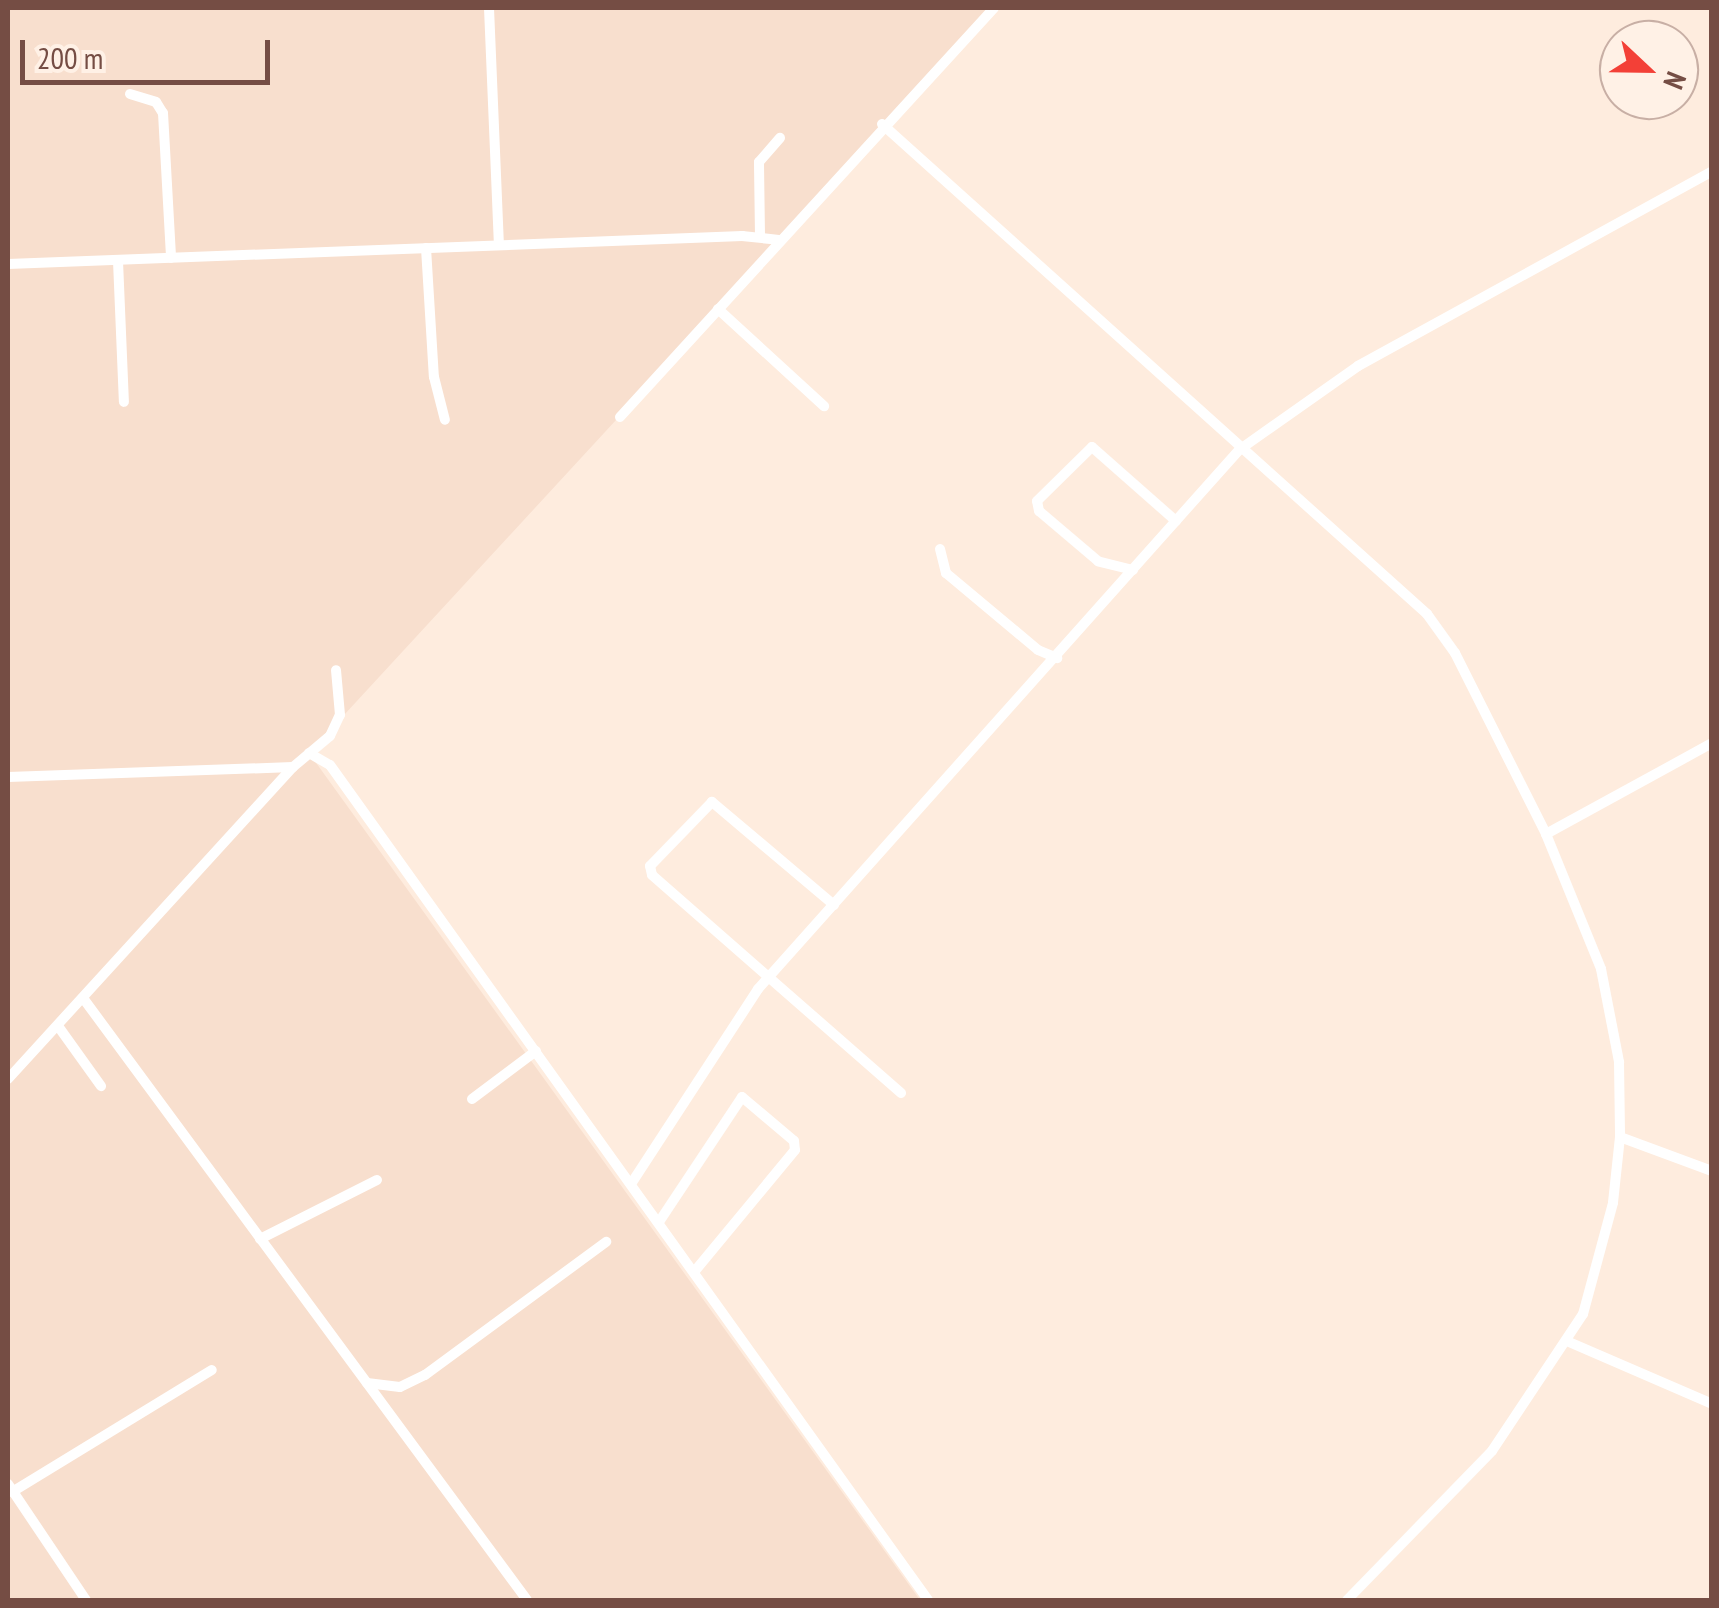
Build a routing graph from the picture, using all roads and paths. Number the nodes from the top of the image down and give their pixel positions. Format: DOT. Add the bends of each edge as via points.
graph roads {
  1 [pos="489,8"];
  2 [pos="994,8"];
  3 [pos="1007,8"];
  4 [pos="982,20"];
  5 [pos="130,94"];
  6 [pos="882,124"];
  7 [pos="780,138"];
  8 [pos="1712,171"];
  9 [pos="760,236"];
  10 [pos="779,240"];
  11 [pos="500,246"];
  12 [pos="426,248"];
  13 [pos="170,258"];
  14 [pos="118,261"];
  15 [pos="8,264"];
  16 [pos="718,310"];
  17 [pos="124,402"];
  18 [pos="824,406"];
  19 [pos="620,417"];
  20 [pos="446,420"];
  21 [pos="1239,450"];
  22 [pos="1176,521"];
  23 [pos="940,549"];
  24 [pos="1133,570"];
  25 [pos="1057,658"];
  26 [pos="336,670"];
  27 [pos="1712,743"];
  28 [pos="309,753"];
  29 [pos="293,767"];
  30 [pos="8,777"];
  31 [pos="1546,834"];
  32 [pos="834,905"];
  33 [pos="768,977"];
  34 [pos="83,998"];
  35 [pos="58,1026"];
  36 [pos="536,1051"];
  37 [pos="8,1079"];
  38 [pos="101,1086"];
  39 [pos="901,1093"];
  40 [pos="472,1098"];
  41 [pos="1620,1137"];
  42 [pos="1712,1171"];
  43 [pos="377,1180"];
  44 [pos="631,1184"];
  45 [pos="659,1222"];
  46 [pos="260,1239"];
  47 [pos="606,1242"];
  48 [pos="694,1272"];
  49 [pos="1569,1342"];
  50 [pos="212,1370"];
  51 [pos="367,1383"];
  52 [pos="1712,1404"];
  53 [pos="10,1488"];
  54 [pos="86,1600"];
  55 [pos="527,1600"];
  56 [pos="928,1600"];
  57 [pos="1348,1600"];
  1 -- 11 [label="street"];
  2 -- 4 [label="street"];
  3 -- 4 [label="street"];
  4 -- 6 [label="street"];
  5 -- 13 [label="street" via="156,102 163,114"];
  6 -- 10 [label="street"];
  6 -- 21 [label="street"];
  7 -- 9 [label="street" via="759,162"];
  8 -- 21 [label="street" via="1358,366"];
  9 -- 10 [label="street"];
  9 -- 11 [label="street"];
  10 -- 16 [label="street"];
  11 -- 12 [label="street"];
  12 -- 13 [label="street"];
  12 -- 20 [label="street" via="434,377"];
  13 -- 14 [label="street"];
  14 -- 15 [label="street"];
  14 -- 17 [label="street"];
  16 -- 18 [label="street"];
  16 -- 19 [label="street"];
  21 -- 22 [label="street"];
  21 -- 31 [label="street" via="1427,614 1456,652"];
  22 -- 24 [label="street"];
  22 -- 24 [label="street" via="1092,447 1037,501 1039,511 1098,561"];
  23 -- 25 [label="street" via="946,572 1038,650"];
  24 -- 25 [label="street"];
  25 -- 32 [label="street"];
  26 -- 28 [label="street" via="338,722"];
  27 -- 31 [label="street"];
  28 -- 29 [label="street"];
  28 -- 36 [label="street" via="330,765"];
  29 -- 30 [label="street"];
  29 -- 34 [label="street"];
  31 -- 41 [label="street" via="1614,1018"];
  32 -- 33 [label="street"];
  32 -- 33 [label="street" via="712,802 668,845 650,866 652,876"];
  33 -- 39 [label="street"];
  33 -- 44 [label="street" via="719,1041"];
  34 -- 35 [label="street"];
  34 -- 46 [label="street"];
  35 -- 37 [label="street"];
  35 -- 38 [label="street"];
  36 -- 40 [label="street"];
  36 -- 44 [label="street"];
  41 -- 42 [label="street"];
  41 -- 49 [label="street" via="1595,1282"];
  43 -- 46 [label="street"];
  44 -- 45 [label="street"];
  45 -- 48 [label="street"];
  45 -- 48 [label="street" via="742,1097 794,1141 795,1150"];
  46 -- 51 [label="street"];
  47 -- 51 [label="street" via="425,1375 400,1387"];
  48 -- 56 [label="street"];
  49 -- 52 [label="street"];
  49 -- 57 [label="street" via="1492,1451"];
  50 -- 53 [label="street"];
  51 -- 55 [label="street"];
  53 -- 54 [label="street"];
}
